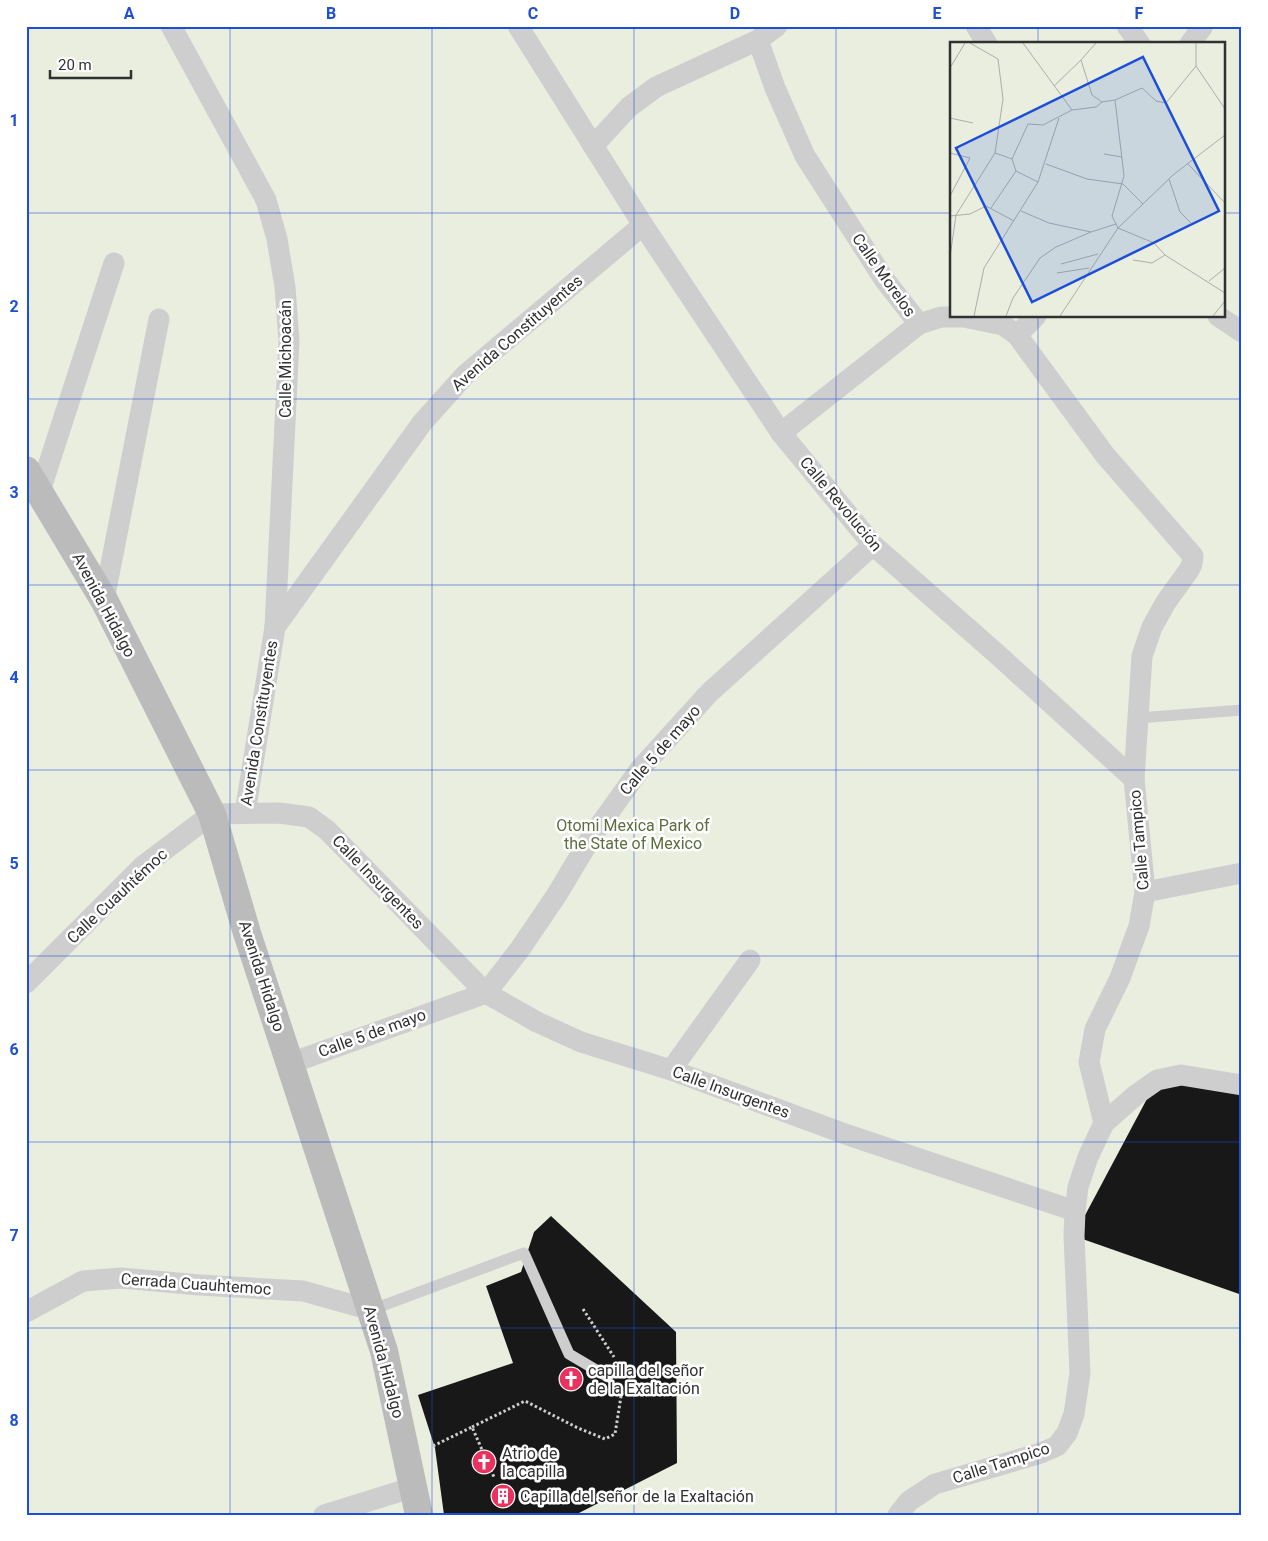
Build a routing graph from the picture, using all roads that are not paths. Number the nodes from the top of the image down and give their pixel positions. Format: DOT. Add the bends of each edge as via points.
graph roads {
  1 [pos="171,26"];
  2 [pos="518,26"];
  3 [pos="777,26"];
  4 [pos="976,26"];
  5 [pos="1127,26"];
  6 [pos="1203,26"];
  7 [pos="758,40"];
  8 [pos="986,42"];
  9 [pos="1139,42"];
  10 [pos="1191,42"];
  11 [pos="593,146"];
  12 [pos="643,225"];
  13 [pos="114,263"];
  14 [pos="950,317"];
  15 [pos="969,318"];
  16 [pos="1034,318"];
  17 [pos="1221,318"];
  18 [pos="159,319"];
  19 [pos="919,324"];
  20 [pos="1242,332"];
  21 [pos="1017,335"];
  22 [pos="781,433"];
  23 [pos="33,480"];
  24 [pos="873,544"];
  25 [pos="1194,558"];
  26 [pos="104,600"];
  27 [pos="275,628"];
  28 [pos="1242,710"];
  29 [pos="1138,718"];
  30 [pos="1134,779"];
  31 [pos="212,814"];
  32 [pos="244,814"];
  33 [pos="1242,873"];
  34 [pos="1145,892"];
  35 [pos="750,960"];
  36 [pos="26,983"];
  37 [pos="486,992"];
  38 [pos="291,1062"];
  39 [pos="671,1070"];
  40 [pos="1242,1085"];
  41 [pos="1104,1123"];
  42 [pos="1075,1211"];
  43 [pos="371,1310"];
  44 [pos="26,1312"];
  45 [pos="608,1377"];
  46 [pos="414,1487"];
  47 [pos="324,1515"];
  48 [pos="419,1515"];
  49 [pos="898,1515"];
  1 -- 27 [label="street, Calle Michoacán" via="266,200 284,278 289,341"];
  2 -- 11 [label="street"];
  3 -- 7 [label="street"];
  4 -- 8 [label="street"];
  5 -- 9 [label="street"];
  6 -- 10 [label="street"];
  7 -- 11 [label="street" via="656,87 629,107"];
  7 -- 19 [label="street, Calle Morelos" via="805,156 884,279"];
  11 -- 12 [label="street"];
  12 -- 22 [label="street, Calle Revolución"];
  12 -- 27 [label="street, Avenida Constituyentes" via="465,375 422,423"];
  13 -- 23 [label="street"];
  14 -- 19 [label="street, Calle Morelos"];
  15 -- 21 [label="street, Calle Morelos" via="1003,325"];
  16 -- 21 [label="street"];
  17 -- 20 [label="street"];
  18 -- 26 [label="street"];
  19 -- 22 [label="street"];
  21 -- 25 [label="street, Calle Morelos" via="1104,455"];
  22 -- 24 [label="street, Calle Revolución"];
  23 -- 26 [label="main road, Avenida Hidalgo"];
  24 -- 30 [label="street, Calle Revolución"];
  24 -- 37 [label="street, Calle 5 de mayo" via="709,693 640,769 592,836 520,949"];
  25 -- 29 [label="street, Calle Tampico" via="1190,570 1152,627 1142,656"];
  26 -- 31 [label="main road, Avenida Hidalgo"];
  27 -- 32 [label="street, Avenida Constituyentes"];
  28 -- 29 [label="lane"];
  29 -- 30 [label="street, Calle Tampico"];
  30 -- 34 [label="street, Calle Tampico"];
  31 -- 32 [label="street, Calle Insurgentes"];
  31 -- 36 [label="street, Calle Cuauhtémoc" via="143,866"];
  31 -- 38 [label="main road, Avenida Hidalgo" via="247,933"];
  32 -- 37 [label="street, Calle Insurgentes" via="279,813 309,817 327,830"];
  33 -- 34 [label="street"];
  34 -- 41 [label="street, Calle Tampico" via="1139,926 1120,978 1095,1029 1090,1062"];
  35 -- 39 [label="street"];
  37 -- 38 [label="street, Calle 5 de mayo"];
  37 -- 39 [label="street, Calle Insurgentes" via="536,1022 581,1042"];
  38 -- 43 [label="main road, Avenida Hidalgo"];
  39 -- 42 [label="street, Calle Insurgentes" via="848,1135"];
  40 -- 41 [label="street" via="1181,1075 1157,1080"];
  41 -- 42 [label="street" via="1078,1186"];
  42 -- 49 [label="street, Calle Tampico" via="1080,1372 1074,1414 1067,1433 1057,1446 1041,1454 935,1484 909,1501"];
  43 -- 44 [label="street, Cerrada Cuauhtemoc" via="303,1292 121,1278 83,1281"];
  43 -- 45 [label="lane" via="524,1253 569,1354"];
  43 -- 46 [label="main road, Avenida Hidalgo" via="384,1351"];
  46 -- 47 [label="street"];
  46 -- 48 [label="main road, Avenida Hidalgo"];
}
